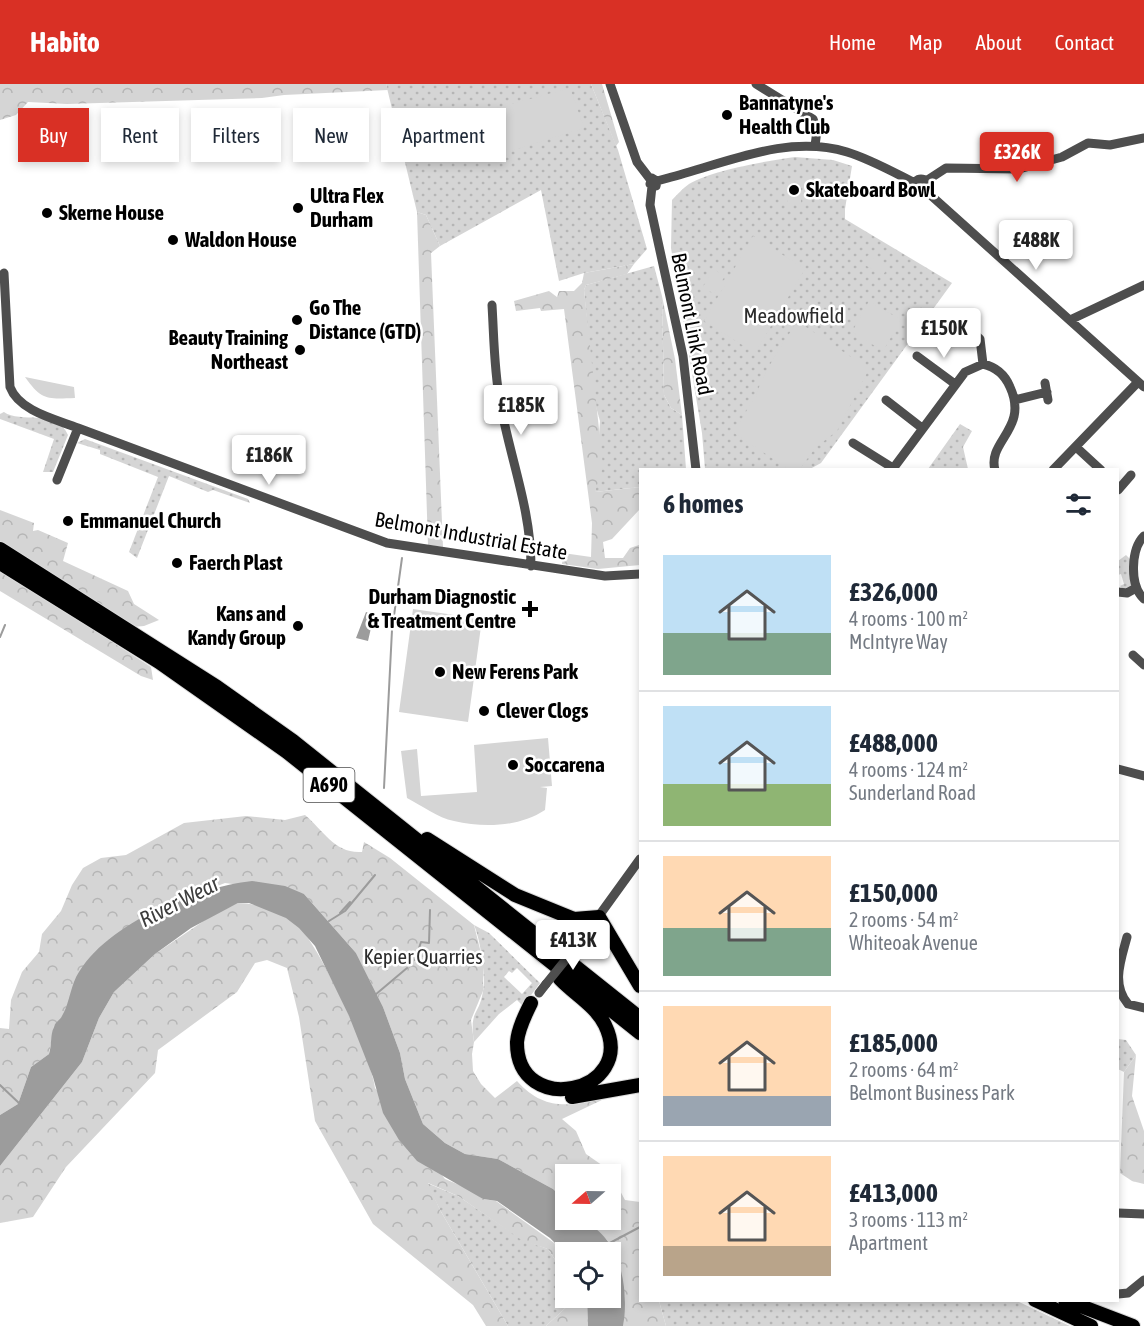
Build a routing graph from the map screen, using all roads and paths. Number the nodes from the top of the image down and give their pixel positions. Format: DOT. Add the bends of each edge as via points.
graph roads {
  1 [pos="610,84"];
  2 [pos="756,84"];
  3 [pos="1144,138"];
  4 [pos="815,146"];
  5 [pos="926,181"];
  6 [pos="653,182"];
  7 [pos="915,183"];
  8 [pos="926,191"];
  9 [pos="4,273"];
  10 [pos="1144,285"];
  11 [pos="492,305"];
  12 [pos="952,314"];
  13 [pos="1070,320"];
  14 [pos="3,341"];
  15 [pos="917,356"];
  16 [pos="983,364"];
  17 [pos="955,384"];
  18 [pos="1141,384"];
  19 [pos="1047,392"];
  20 [pos="886,400"];
  21 [pos="1015,400"];
  22 [pos="78,428"];
  23 [pos="922,428"];
  24 [pos="854,443"];
  25 [pos="1076,447"];
  26 [pos="696,468"];
  27 [pos="892,468"];
  28 [pos="894,468"];
  29 [pos="995,468"];
  30 [pos="1055,468"];
  31 [pos="1099,468"];
  32 [pos="1131,475"];
  33 [pos="57,480"];
  34 [pos="1119,486"];
  35 [pos="1144,536"];
  36 [pos="0,549"];
  37 [pos="0,563"];
  38 [pos="531,566"];
  39 [pos="639,574"];
  40 [pos="1119,592"];
  41 [pos="1140,594"];
  42 [pos="1133,655"];
  43 [pos="1144,665"];
  44 [pos="1119,769"];
  45 [pos="1144,776"];
  46 [pos="349,785"];
  47 [pos="639,860"];
  48 [pos="599,917"];
  49 [pos="1127,937"];
  50 [pos="530,945"];
  51 [pos="1120,956"];
  52 [pos="639,984"];
  53 [pos="1119,989"];
  54 [pos="538,994"];
  55 [pos="1144,1008"];
  56 [pos="639,1017"];
  57 [pos="639,1032"];
  58 [pos="639,1085"];
  59 [pos="1119,1213"];
  60 [pos="1144,1214"];
  61 [pos="1144,1281"];
  62 [pos="1119,1294"];
  63 [pos="1039,1302"];
  64 [pos="1070,1302"];
  65 [pos="1092,1326"];
  66 [pos="1133,1326"];
  1 -- 6 [label="street" via="637,162"];
  2 -- 4 [label="street" via="813,119 817,130"];
  3 -- 5 [label="street" via="1110,145 1088,143 1062,157 1019,169 946,168"];
  4 -- 6 [label="street" via="778,147"];
  4 -- 7 [label="street" via="848,152"];
  5 -- 7 [label="street" via="918,179"];
  5 -- 8 [label="street"];
  6 -- 26 [label="street, Belmont Link Road" via="650,205 683,356"];
  7 -- 8 [label="street" via="918,192"];
  8 -- 13 [label="street"];
  9 -- 14 [label="street, Belmont Industrial Estate"];
  10 -- 13 [label="street"];
  11 -- 38 [label="street" via="500,403 526,504"];
  12 -- 16 [label="street" via="980,339"];
  13 -- 18 [label="street"];
  14 -- 22 [label="street, Belmont Industrial Estate" via="13,394 30,408"];
  15 -- 17 [label="street"];
  16 -- 17 [label="street" via="965,372"];
  16 -- 21 [label="street" via="998,370"];
  17 -- 23 [label="street"];
  18 -- 25 [label="street"];
  19 -- 21 [label="street"];
  20 -- 23 [label="street"];
  21 -- 29 [label="street" via="1014,422 996,452"];
  22 -- 33 [label="street"];
  22 -- 38 [label="street, Belmont Industrial Estate" via="369,538"];
  23 -- 28 [label="street"];
  24 -- 27 [label="street"];
  25 -- 30 [label="street"];
  25 -- 31 [label="street"];
  32 -- 34 [label="street"];
  35 -- 41 [label="street" via="1134,554"];
  36 -- 46 [label="highway, A690" via="217,687"];
  37 -- 50 [label="highway, A690" via="159,662 268,738"];
  38 -- 39 [label="street, Belmont Industrial Estate" via="605,576"];
  40 -- 41 [label="street"];
  42 -- 43 [label="street"];
  44 -- 45 [label="street"];
  46 -- 48 [label="highway" via="515,895 574,919"];
  46 -- 56 [label="highway, A690"];
  47 -- 48 [label="street"];
  48 -- 52 [label="highway"];
  48 -- 54 [label="street, bridge"];
  49 -- 51 [label="street"];
  50 -- 54 [label="highway" via="604,1023 609,1034 609,1058 596,1078 574,1090 562,1091 539,1083 520,1059 517,1041"];
  50 -- 57 [label="highway, A690"];
  53 -- 55 [label="street" via="1128,1004"];
  54 -- 58 [label="highway" via="513,1024 509,1044 513,1066 527,1084 546,1095 565,1098"];
  59 -- 60 [label="street"];
  61 -- 62 [label="street" via="1128,1293"];
  63 -- 65 [label="highway"];
  64 -- 66 [label="highway"];
}
